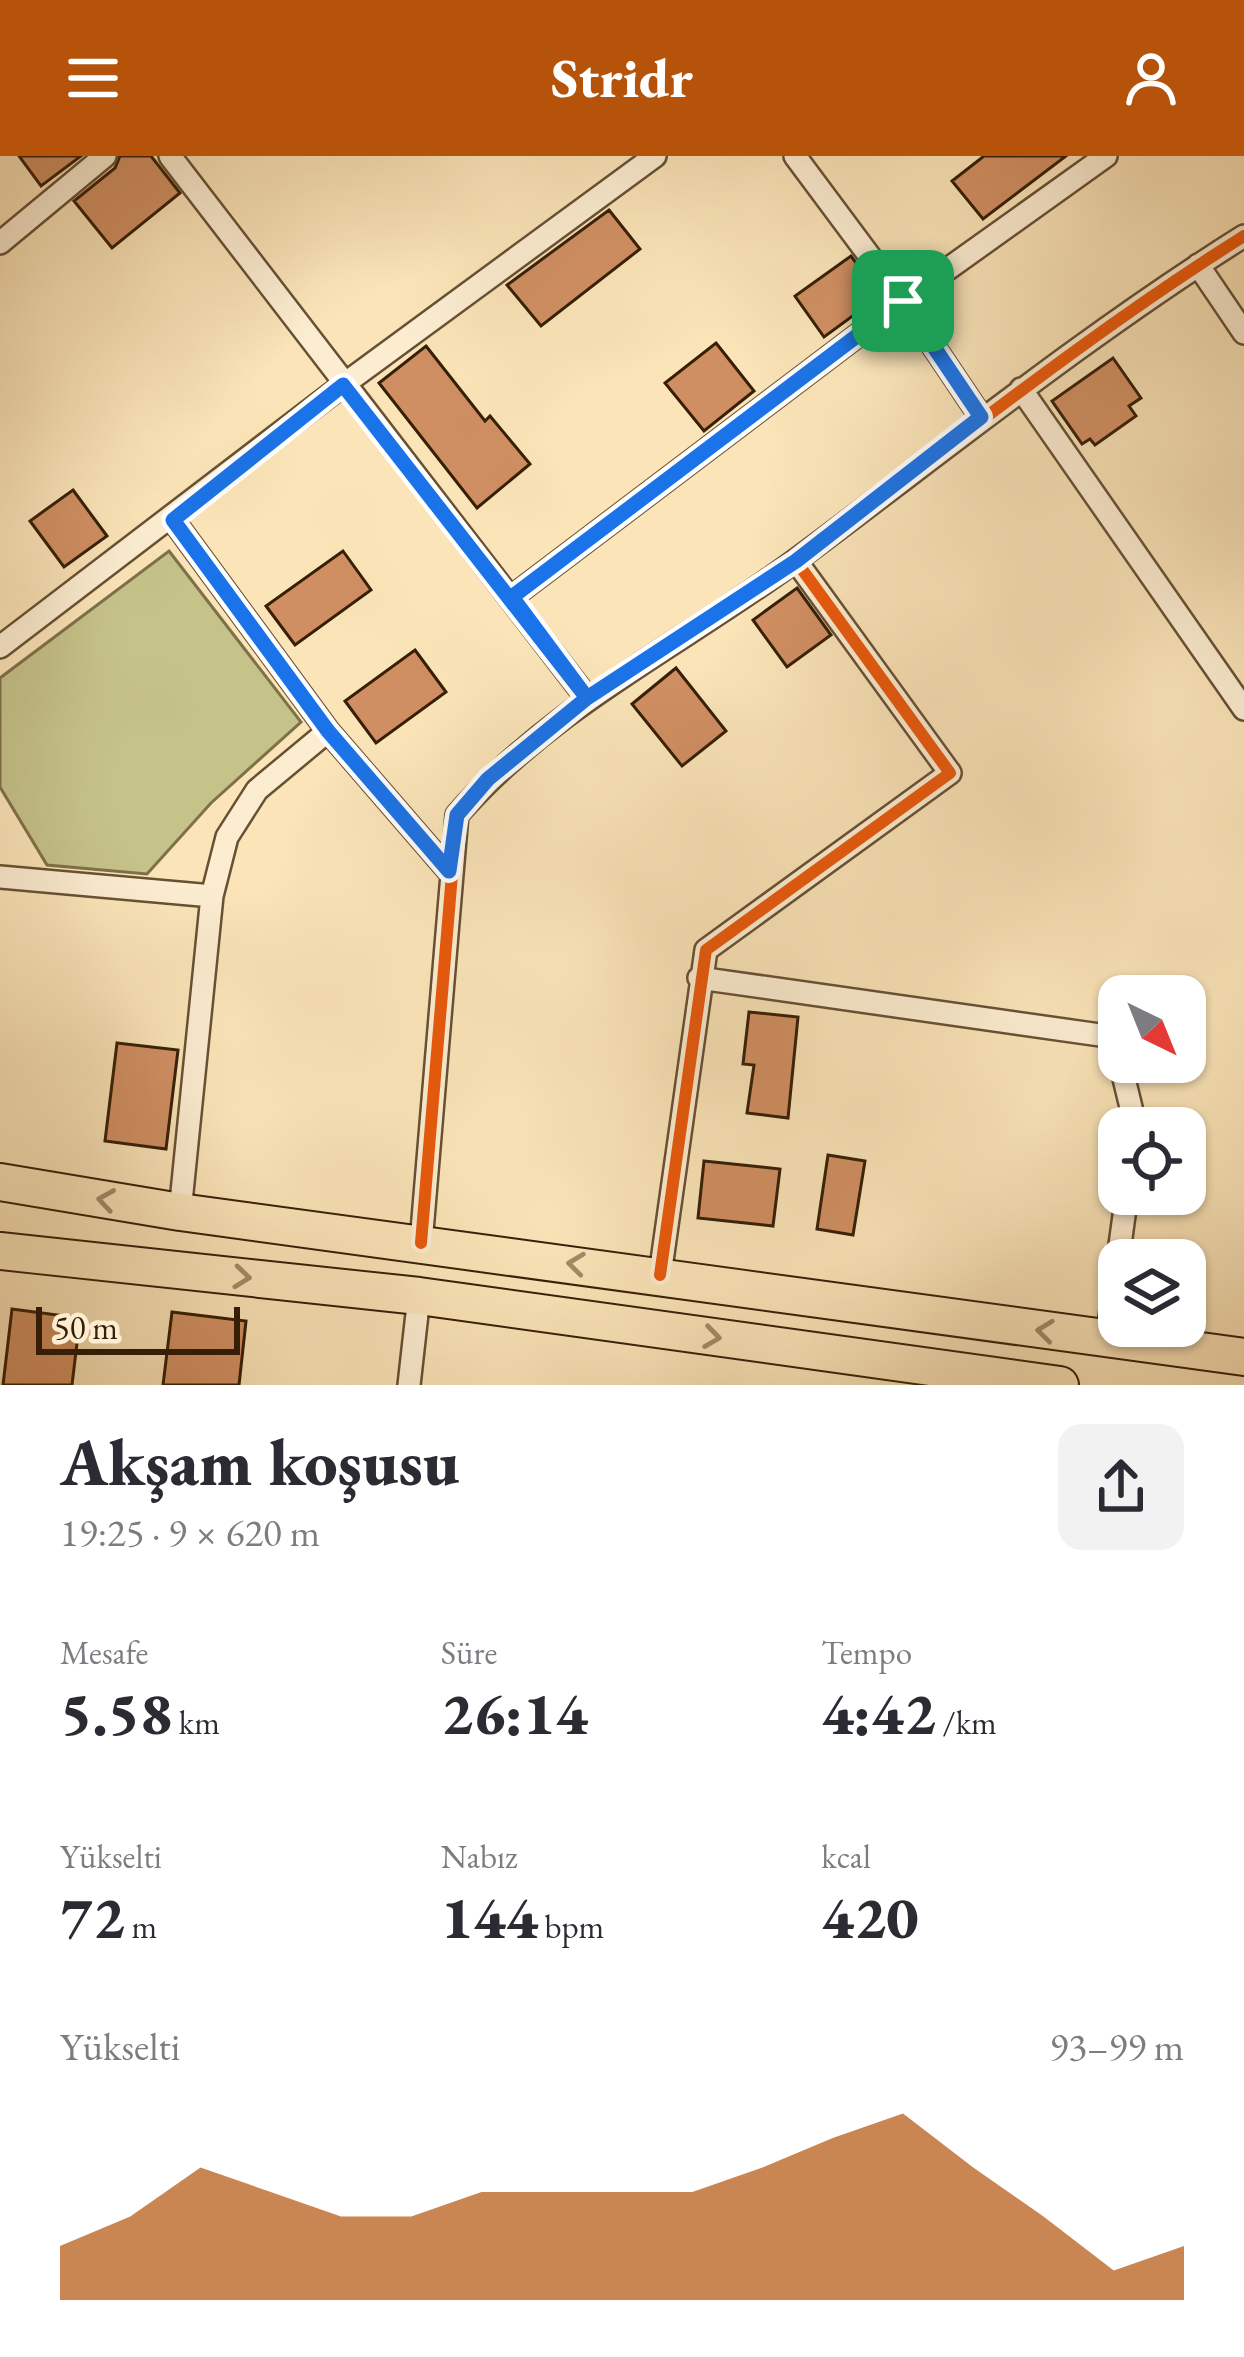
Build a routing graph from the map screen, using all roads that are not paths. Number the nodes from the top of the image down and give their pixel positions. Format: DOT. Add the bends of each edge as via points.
graph roads {
  1 [pos="105,156"];
  2 [pos="170,156"];
  3 [pos="655,156"];
  4 [pos="795,156"];
  5 [pos="1106,156"];
  6 [pos="1244,236"];
  7 [pos="0,243"];
  8 [pos="1198,265"];
  9 [pos="903,301"];
  10 [pos="1244,333"];
  11 [pos="343,385"];
  12 [pos="1021,389"];
  13 [pos="981,417"];
  14 [pos="173,520"];
  15 [pos="796,561"];
  16 [pos="512,597"];
  17 [pos="0,647"];
  18 [pos="587,698"];
  19 [pos="1244,709"];
  20 [pos="328,731"];
  21 [pos="449,871"];
  22 [pos="0,877"];
  23 [pos="212,896"];
  24 [pos="699,979"];
  25 [pos="1098,1035"];
  26 [pos="0,1182"];
  27 [pos="180,1212"];
  28 [pos="421,1244"];
  29 [pos="0,1251"];
  30 [pos="661,1275"];
  31 [pos="419,1296"];
  32 [pos="1098,1338"];
  33 [pos="1168,1347"];
  34 [pos="1244,1357"];
  35 [pos="410,1385"];
  36 [pos="1060,1385"];
  1 -- 7 [label="street"];
  2 -- 11 [label="street"];
  3 -- 11 [label="street"];
  4 -- 9 [label="street"];
  5 -- 9 [label="street"];
  6 -- 8 [label="street"];
  8 -- 10 [label="street"];
  8 -- 12 [label="street"];
  9 -- 13 [label="street"];
  9 -- 16 [label="street"];
  11 -- 14 [label="street"];
  11 -- 16 [label="street"];
  12 -- 13 [label="street"];
  12 -- 19 [label="street"];
  13 -- 15 [label="street"];
  14 -- 17 [label="street"];
  14 -- 20 [label="street"];
  15 -- 18 [label="street"];
  15 -- 24 [label="street" via="950,773 706,950"];
  16 -- 18 [label="street"];
  18 -- 21 [label="street" via="530,741 457,815"];
  20 -- 21 [label="street"];
  20 -- 23 [label="street" via="256,790 227,837"];
  21 -- 28 [label="street"];
  22 -- 23 [label="street"];
  23 -- 27 [label="street"];
  24 -- 25 [label="street"];
  24 -- 30 [label="street"];
  27 -- 26 [label="main road, one-way"];
  27 -- 28 [label="main road"];
  30 -- 28 [label="main road, one-way"];
  29 -- 31 [label="main road, one-way"];
  32 -- 30 [label="main road, one-way"];
  31 -- 35 [label="street"];
  31 -- 36 [label="main road, one-way"];
  33 -- 34 [label="main road"];
}
